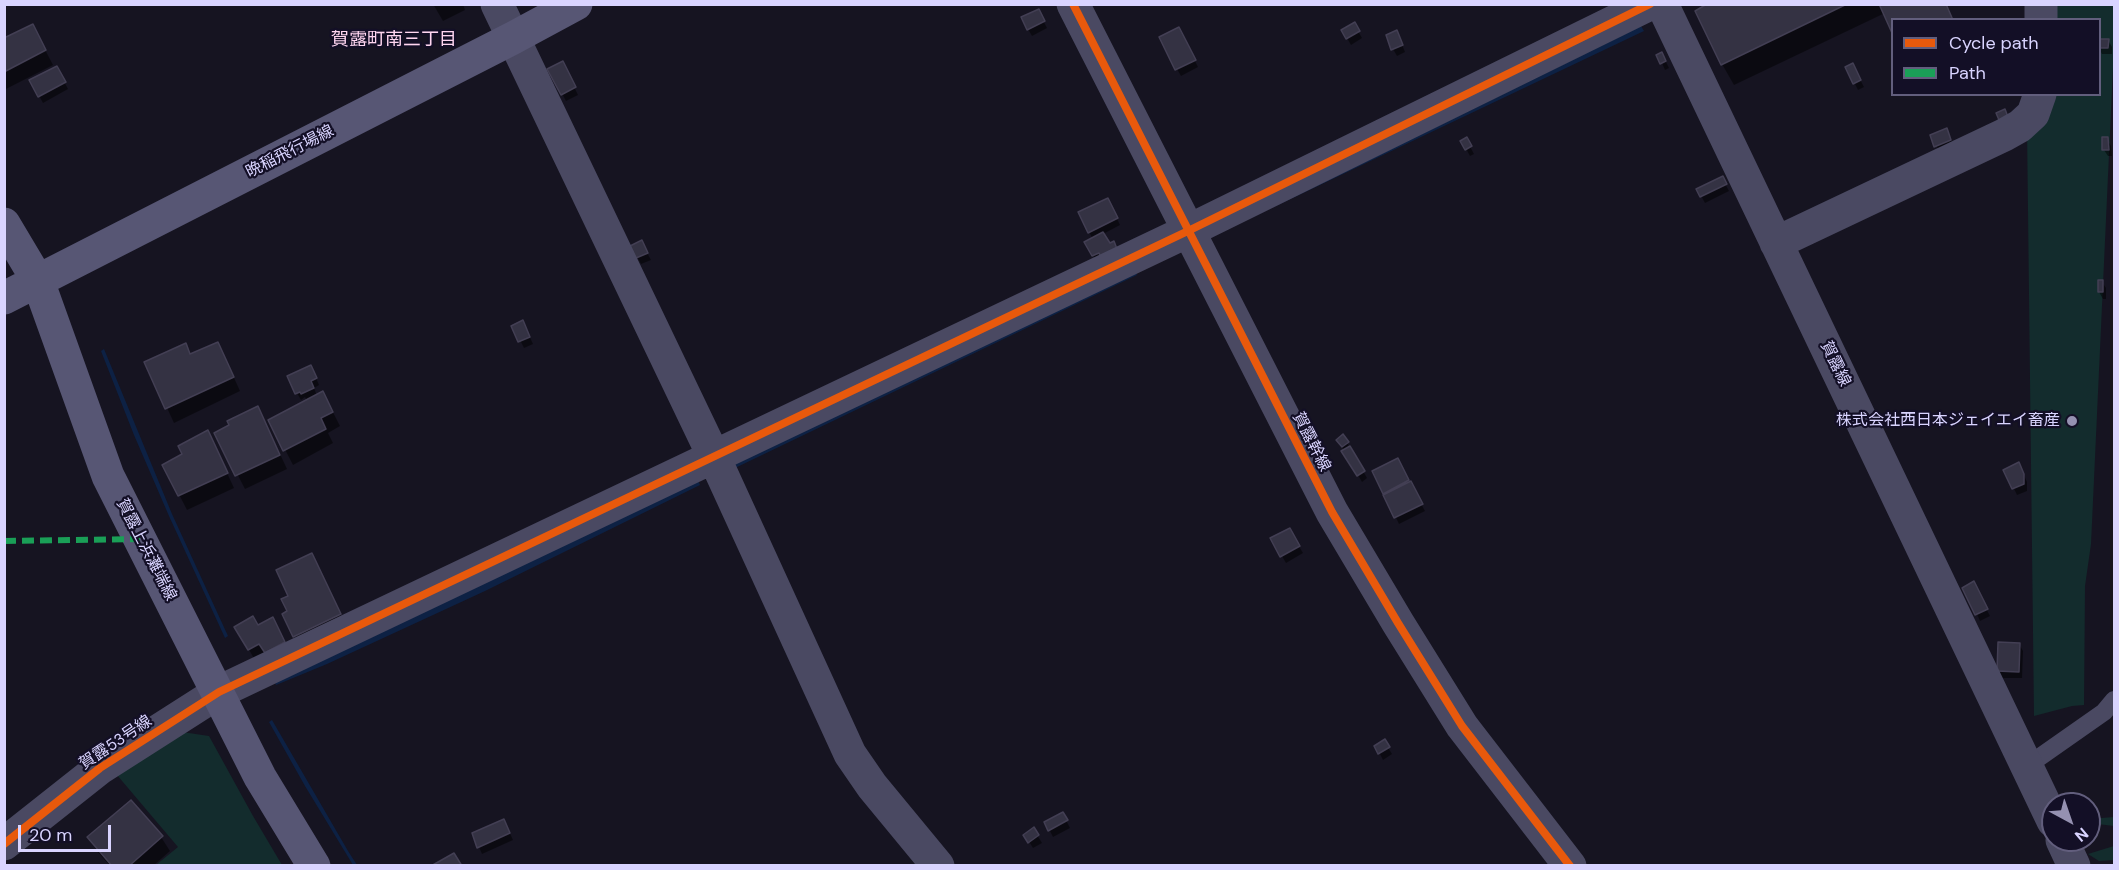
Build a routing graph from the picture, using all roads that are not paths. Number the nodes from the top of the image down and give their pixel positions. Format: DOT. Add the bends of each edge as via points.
graph roads {
  1 [pos="497,4"];
  2 [pos="576,4"];
  3 [pos="1072,4"];
  4 [pos="1650,4"];
  5 [pos="1662,4"];
  6 [pos="513,38"];
  7 [pos="2039,96"];
  8 [pos="4,224"];
  9 [pos="1188,231"];
  10 [pos="1776,243"];
  11 [pos="38,281"];
  12 [pos="4,298"];
  13 [pos="714,457"];
  14 [pos="219,692"];
  15 [pos="2115,700"];
  16 [pos="2027,766"];
  17 [pos="2041,796"];
  18 [pos="4,844"];
  19 [pos="2068,852"];
  20 [pos="314,866"];
  21 [pos="938,866"];
  22 [pos="1570,866"];
  23 [pos="2074,866"];
  1 -- 6 [label="street"];
  2 -- 6 [label="street, 晩稲飛行場線"];
  3 -- 9 [label="street, 賀露幹線"];
  4 -- 9 [label="street, 賀露53号線"];
  5 -- 10 [label="street, 賀露線"];
  6 -- 11 [label="street, 晩稲飛行場線"];
  6 -- 13 [label="street"];
  7 -- 10 [label="street" via="2033,114 2004,135"];
  8 -- 11 [label="street, 賀露上浜灘端線"];
  9 -- 13 [label="street, 賀露53号線"];
  9 -- 22 [label="street, 賀露幹線" via="1332,512 1398,623 1462,726"];
  10 -- 16 [label="street, 賀露線"];
  11 -- 12 [label="street, 晩稲飛行場線"];
  11 -- 14 [label="street, 賀露上浜灘端線" via="108,476"];
  13 -- 14 [label="street, 賀露53号線"];
  13 -- 21 [label="street" via="850,754"];
  14 -- 18 [label="street, 賀露53号線" via="100,768"];
  14 -- 20 [label="street, 賀露上浜灘端線" via="260,777"];
  15 -- 16 [label="lane"];
  16 -- 17 [label="street, 賀露線"];
  19 -- 23 [label="street"];
}
